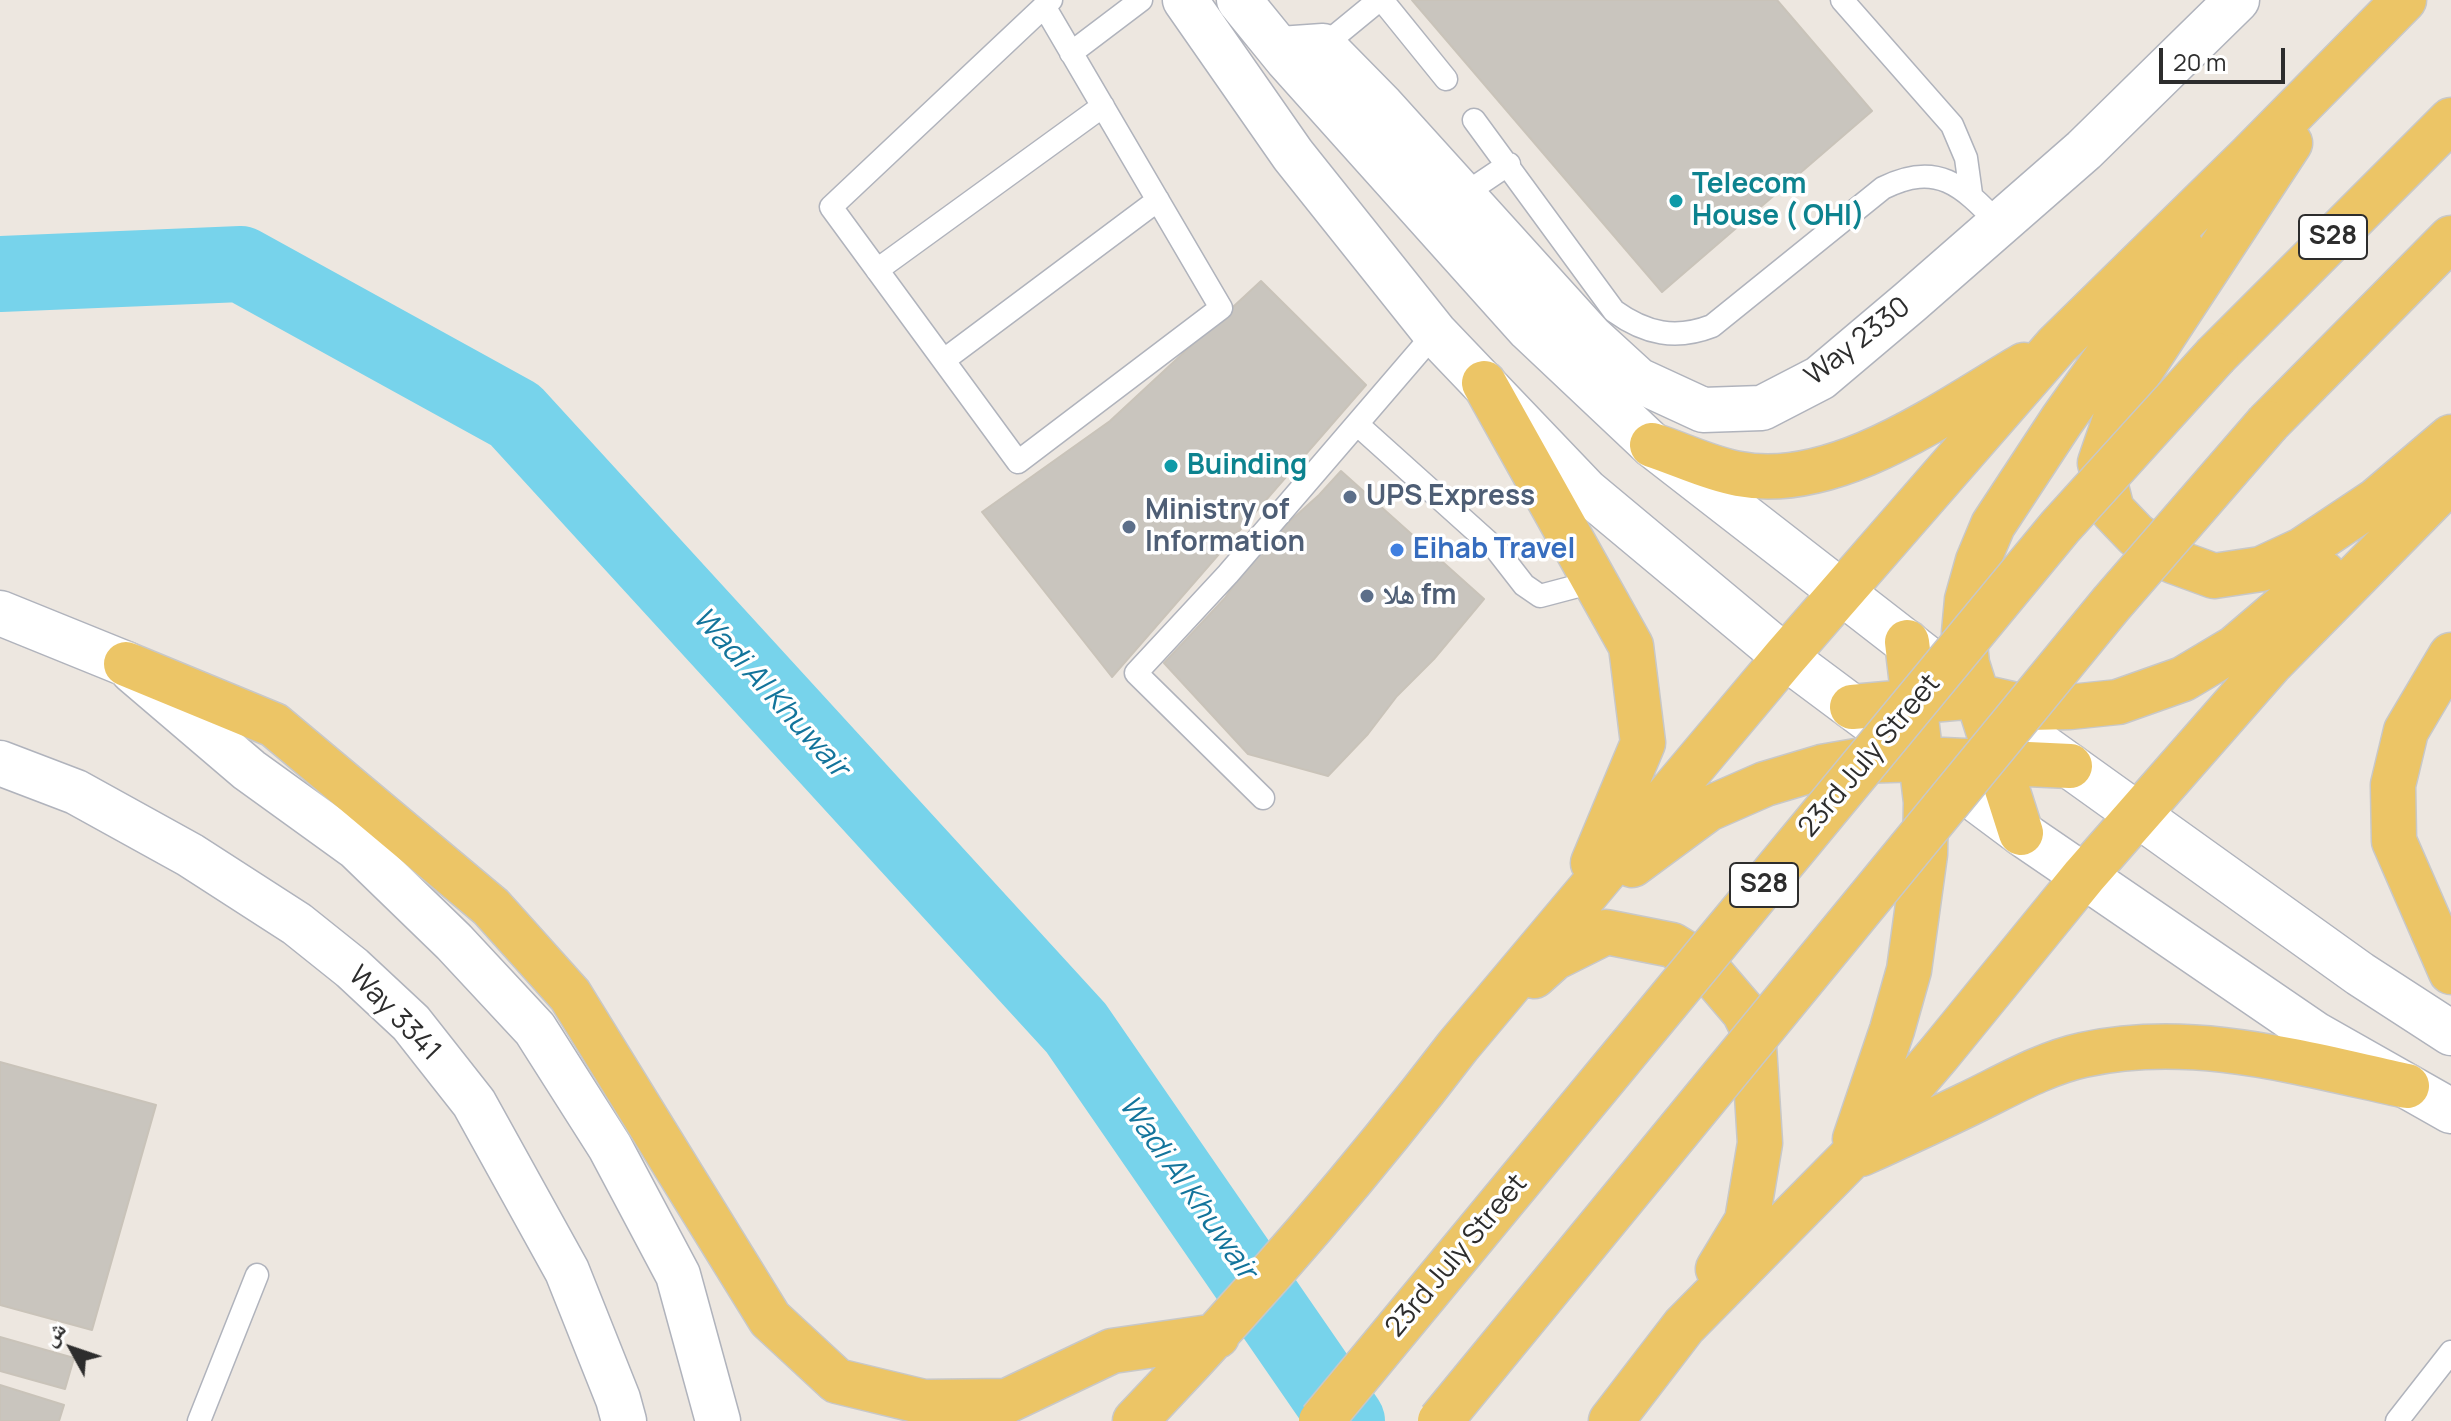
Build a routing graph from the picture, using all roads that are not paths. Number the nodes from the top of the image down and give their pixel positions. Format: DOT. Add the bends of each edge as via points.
graph roads {
  1 [pos="1141,0"];
  2 [pos="1185,0"];
  3 [pos="1239,0"];
  4 [pos="1380,0"];
  5 [pos="1842,0"];
  6 [pos="2237,0"];
  7 [pos="2404,0"];
  8 [pos="1048,3"];
  9 [pos="1323,46"];
  10 [pos="1280,49"];
  11 [pos="1071,53"];
  12 [pos="2346,57"];
  13 [pos="1446,79"];
  14 [pos="1103,106"];
  15 [pos="1368,120"];
  16 [pos="1474,120"];
  17 [pos="2451,120"];
  18 [pos="2249,157"];
  19 [pos="1509,164"];
  20 [pos="1463,195"];
  21 [pos="1158,200"];
  22 [pos="1985,209"];
  23 [pos="2451,238"];
  24 [pos="877,270"];
  25 [pos="1435,333"];
  26 [pos="2057,345"];
  27 [pos="944,360"];
  28 [pos="1484,383"];
  29 [pos="1358,425"];
  30 [pos="2451,437"];
  31 [pos="1652,445"];
  32 [pos="2451,462"];
  33 [pos="2451,480"];
  34 [pos="1593,582"];
  35 [pos="1842,590"];
  36 [pos="0,613"];
  37 [pos="1907,642"];
  38 [pos="2451,655"];
  39 [pos="1785,657"];
  40 [pos="126,664"];
  41 [pos="1976,696"];
  42 [pos="1912,702"];
  43 [pos="1852,707"];
  44 [pos="1922,759"];
  45 [pos="0,763"];
  46 [pos="1998,764"];
  47 [pos="2070,766"];
  48 [pos="1263,798"];
  49 [pos="2138,815"];
  50 [pos="2021,833"];
  51 [pos="2084,876"];
  52 [pos="1573,909"];
  53 [pos="2451,972"];
  54 [pos="2451,1033"];
  55 [pos="1458,1046"];
  56 [pos="2407,1086"];
  57 [pos="2451,1111"];
  58 [pos="1848,1160"];
  59 [pos="257,1275"];
  60 [pos="1227,1323"];
  61 [pos="1684,1326"];
  62 [pos="2451,1352"];
  63 [pos="1614,1417"];
  64 [pos="199,1421"];
  65 [pos="624,1421"];
  66 [pos="718,1421"];
  67 [pos="1135,1421"];
  68 [pos="1159,1421"];
  69 [pos="1321,1421"];
  70 [pos="1440,1421"];
  71 [pos="2397,1421"];
  1 -- 11 [label="lane"];
  2 -- 25 [label="street" via="1293,155"];
  3 -- 10 [label="street"];
  4 -- 9 [label="lane"];
  4 -- 13 [label="lane"];
  5 -- 22 [label="lane" via="1952,125"];
  6 -- 22 [label="street, Way 2330" via="2084,150"];
  7 -- 12 [label="main road"];
  8 -- 11 [label="lane"];
  8 -- 24 [label="lane" via="831,207"];
  9 -- 10 [label="street"];
  9 -- 15 [label="street, Way 2330"];
  10 -- 15 [label="street"];
  11 -- 14 [label="lane"];
  12 -- 18 [label="main road"];
  12 -- 30 [label="main road" via="2122,399 2100,463 2112,510 2173,561 2214,576 2261,569 2302,550 2377,500"];
  14 -- 21 [label="lane"];
  14 -- 24 [label="lane"];
  15 -- 20 [label="street, Way 2330"];
  15 -- 31 [label="street" via="1529,329"];
  16 -- 19 [label="lane"];
  17 -- 69 [label="main road, 23rd July Street / S28, bridge" via="2216,355 2060,527"];
  18 -- 26 [label="main road"];
  18 -- 41 [label="main road" via="1993,525 1967,600 1966,648"];
  19 -- 20 [label="lane"];
  19 -- 22 [label="lane" via="1614,311 1661,334 1712,326 1883,188 1900,180 1937,177 1955,183"];
  20 -- 22 [label="street, Way 2330" via="1591,337 1638,380 1703,410 1762,408 1820,378"];
  21 -- 27 [label="lane"];
  21 -- 27 [label="lane" via="1221,308 1018,462"];
  23 -- 70 [label="main road, bridge" via="2268,423 2111,604"];
  24 -- 27 [label="lane"];
  25 -- 28 [label="street"];
  25 -- 29 [label="lane"];
  26 -- 31 [label="main road" via="1886,446 1800,476 1739,474"];
  26 -- 35 [label="main road"];
  28 -- 34 [label="main road"];
  28 -- 39 [label="street" via="1586,491"];
  29 -- 34 [label="lane" via="1496,549 1524,585 1540,596"];
  29 -- 48 [label="lane" via="1136,673"];
  31 -- 35 [label="street"];
  32 -- 41 [label="main road" via="2235,648 2183,679 2118,702 2070,707 2029,708"];
  33 -- 49 [label="main road" via="2271,663"];
  34 -- 52 [label="main road" via="1631,646 1643,743"];
  35 -- 37 [label="street"];
  35 -- 39 [label="main road"];
  36 -- 40 [label="street"];
  37 -- 41 [label="street"];
  37 -- 42 [label="main road"];
  38 -- 53 [label="main road" via="2406,731 2393,785 2394,841"];
  39 -- 43 [label="street"];
  39 -- 52 [label="main road"];
  40 -- 60 [label="main road" via="274,725 491,907 570,995 770,1319 837,1381 924,1402 1007,1401 1112,1351"];
  40 -- 66 [label="street" via="249,770 357,848 535,1029 610,1147 678,1275"];
  41 -- 42 [label="main road"];
  41 -- 46 [label="main road"];
  41 -- 47 [label="street"];
  42 -- 43 [label="main road"];
  42 -- 44 [label="main road"];
  43 -- 44 [label="street"];
  44 -- 46 [label="main road"];
  44 -- 50 [label="street"];
  44 -- 52 [label="main road" via="1857,761 1765,784 1708,809"];
  44 -- 58 [label="main road" via="1925,854 1909,970"];
  45 -- 65 [label="street, Way 3341" via="76,792 217,872 297,924 411,1023 474,1103 567,1271"];
  46 -- 47 [label="main road"];
  46 -- 50 [label="main road"];
  47 -- 49 [label="street"];
  49 -- 51 [label="main road"];
  49 -- 54 [label="street"];
  50 -- 51 [label="street"];
  51 -- 56 [label="street" via="2315,1034"];
  51 -- 58 [label="main road"];
  52 -- 55 [label="main road"];
  55 -- 60 [label="main road"];
  55 -- 61 [label="main road" via="1554,958 1606,932 1672,945 1703,964 1744,1012 1753,1030 1760,1143 1747,1221"];
  56 -- 57 [label="street"];
  56 -- 58 [label="main road" via="2213,1047 2171,1045 2082,1055 2029,1074"];
  58 -- 61 [label="main road"];
  59 -- 64 [label="lane"];
  60 -- 67 [label="main road"];
  60 -- 68 [label="main road"];
  61 -- 63 [label="main road"];
  62 -- 71 [label="lane"];
}
